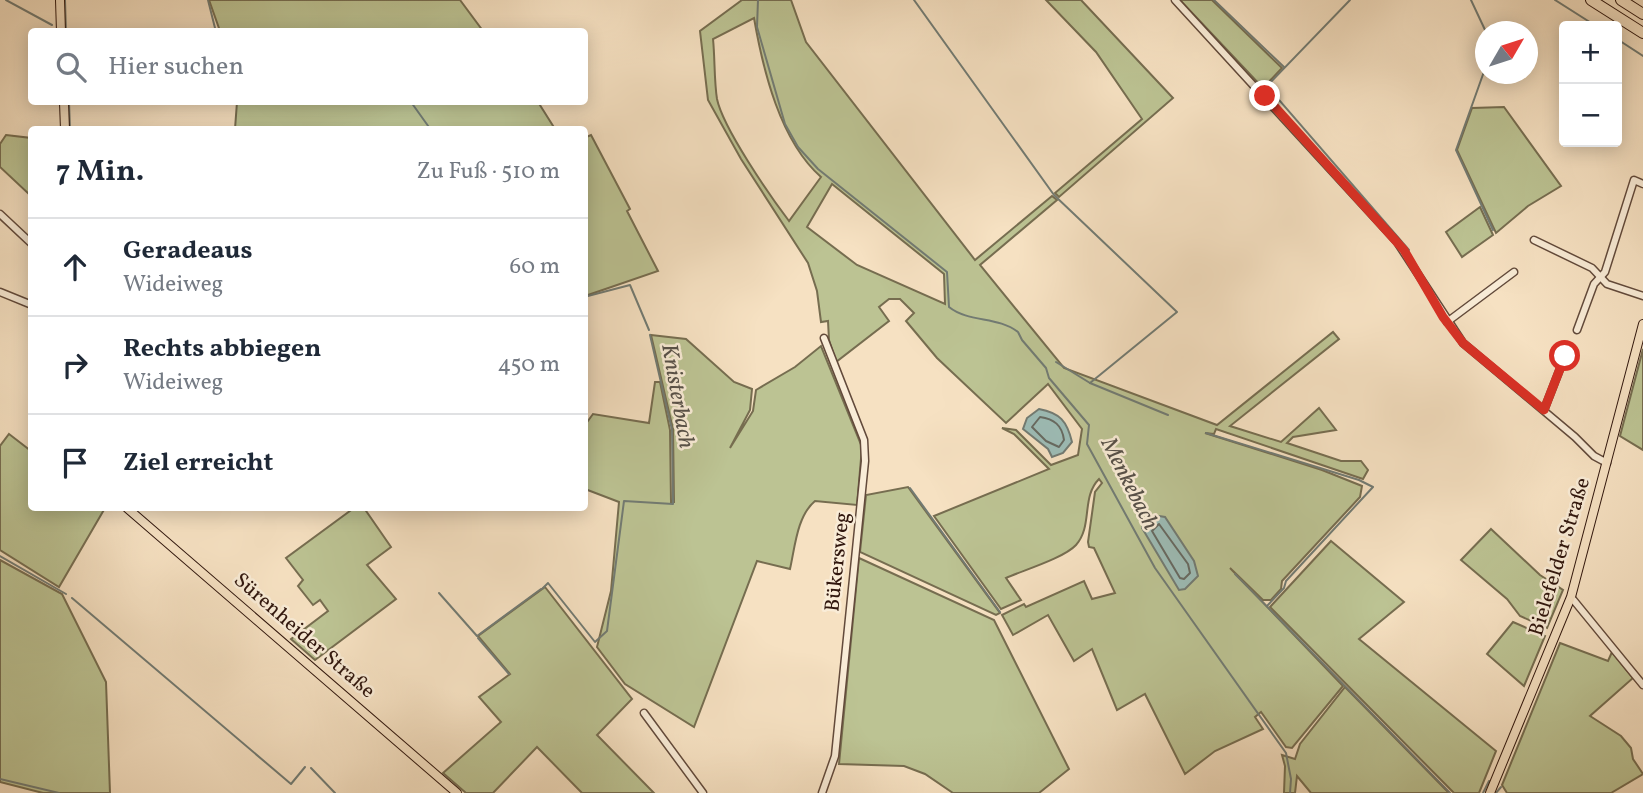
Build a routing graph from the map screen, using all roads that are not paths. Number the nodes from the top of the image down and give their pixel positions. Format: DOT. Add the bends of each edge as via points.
graph roads {
  1 [pos="60,0"];
  2 [pos="1175,0"];
  3 [pos="1591,0"];
  4 [pos="1621,0"];
  5 [pos="1643,14"];
  6 [pos="61,28"];
  7 [pos="1643,33"];
  8 [pos="64,105"];
  9 [pos="65,126"];
  10 [pos="1643,184"];
  11 [pos="0,214"];
  12 [pos="28,240"];
  13 [pos="1534,240"];
  14 [pos="1514,272"];
  15 [pos="1600,278"];
  16 [pos="0,292"];
  17 [pos="1643,296"];
  18 [pos="28,302"];
  19 [pos="1447,322"];
  20 [pos="1643,324"];
  21 [pos="1577,330"];
  22 [pos="824,338"];
  23 [pos="1565,356"];
  24 [pos="1544,410"];
  25 [pos="1607,463"];
  26 [pos="130,511"];
  27 [pos="1571,597"];
  28 [pos="1643,685"];
  29 [pos="644,713"];
  30 [pos="457,793"];
  31 [pos="703,793"];
  32 [pos="822,793"];
  33 [pos="1490,793"];
  1 -- 6 [label="main road"];
  2 -- 19 [label="street" via="1397,242"];
  3 -- 7 [label="highway"];
  4 -- 5 [label="highway"];
  8 -- 9 [label="main road"];
  10 -- 15 [label="street" via="1634,180"];
  11 -- 12 [label="street"];
  13 -- 15 [label="street" via="1592,268"];
  14 -- 19 [label="street"];
  15 -- 17 [label="street"];
  15 -- 21 [label="street"];
  16 -- 18 [label="street"];
  19 -- 24 [label="street" via="1463,343"];
  20 -- 25 [label="main road, Bielefelder Straße"];
  22 -- 32 [label="street, Bükersweg" via="864,440 865,461 835,756"];
  23 -- 24 [label="street"];
  24 -- 25 [label="street"];
  25 -- 27 [label="main road, Bielefelder Straße"];
  26 -- 30 [label="main road, Sürenheider Straße"];
  27 -- 28 [label="street"];
  27 -- 33 [label="main road, Bielefelder Straße"];
  29 -- 31 [label="street"];
}
